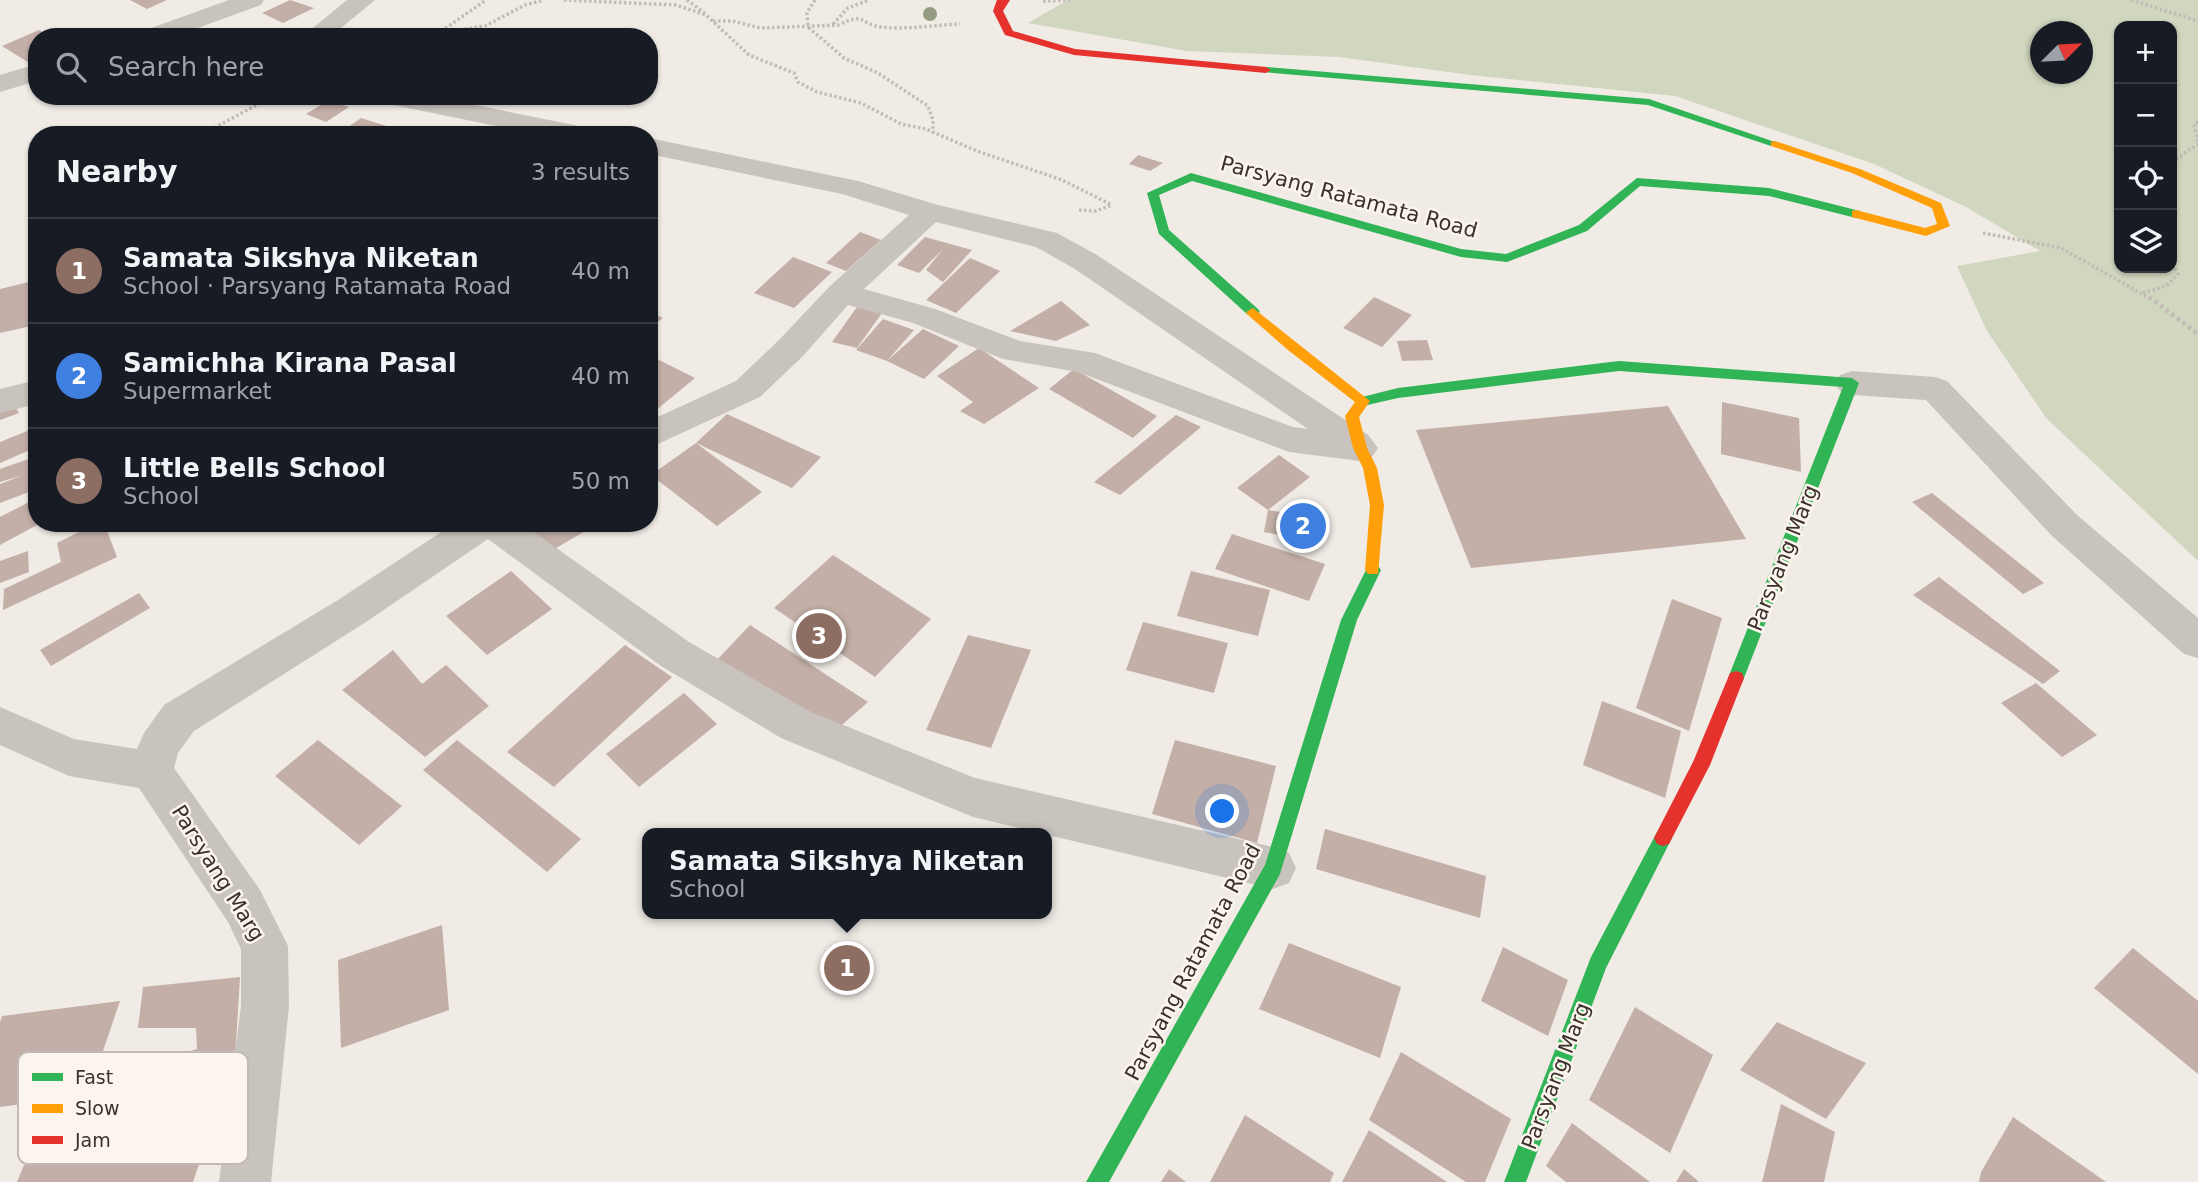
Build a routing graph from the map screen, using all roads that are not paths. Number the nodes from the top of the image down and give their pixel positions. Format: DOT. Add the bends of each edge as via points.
graph roads {
  1 [pos="251,0"];
  2 [pos="363,0"];
  3 [pos="1005,0"];
  4 [pos="174,28"];
  5 [pos="326,28"];
  6 [pos="28,75"];
  7 [pos="0,84"];
  8 [pos="433,105"];
  9 [pos="539,126"];
  10 [pos="658,148"];
  11 [pos="930,212"];
  12 [pos="841,293"];
  13 [pos="1852,383"];
  14 [pos="28,394"];
  15 [pos="0,401"];
  16 [pos="1363,401"];
  17 [pos="658,432"];
  18 [pos="1360,448"];
  19 [pos="471,532"];
  20 [pos="506,532"];
  21 [pos="2198,642"];
  22 [pos="7,734"];
  23 [pos="152,771"];
  24 [pos="1273,868"];
  25 [pos="248,1154"];
  26 [pos="247,1164"];
  27 [pos="245,1182"];
  28 [pos="1097,1182"];
  29 [pos="1515,1182"];
  1 -- 4 [label="street"];
  2 -- 5 [label="street"];
  3 -- 16 [label="street, Parsyang Ratamata Road" via="998,11 1009,33 1074,52 1649,102 1856,171 1937,206 1944,226 1926,232 1769,192 1637,182 1583,228 1507,258 1461,253 1191,177 1153,193 1163,231 1293,347"];
  6 -- 7 [label="street"];
  8 -- 9 [label="street"];
  10 -- 11 [label="street" via="848,187"];
  11 -- 12 [label="street"];
  11 -- 18 [label="street" via="1046,240 1086,262"];
  12 -- 17 [label="street" via="748,389"];
  12 -- 18 [label="street" via="924,316 1016,351 1083,361 1289,439"];
  13 -- 16 [label="street" via="1619,366"];
  13 -- 21 [label="street" via="1935,389 2064,525"];
  13 -- 29 [label="street, Parsyang Marg" via="1701,765 1598,964"];
  14 -- 15 [label="street"];
  16 -- 18 [label="street, Parsyang Ratamata Road" via="1352,416"];
  18 -- 24 [label="street, Parsyang Ratamata Road" via="1370,468 1377,505 1375,565 1349,620"];
  19 -- 23 [label="street" via="179,718 159,746"];
  20 -- 24 [label="street" via="675,654 796,725 973,797"];
  22 -- 23 [label="street" via="69,757"];
  23 -- 25 [label="street, Parsyang Marg" via="244,906 265,946 264,1006"];
  24 -- 28 [label="street, Parsyang Ratamata Road"];
  26 -- 27 [label="street, Parsyang Marg"];
}
